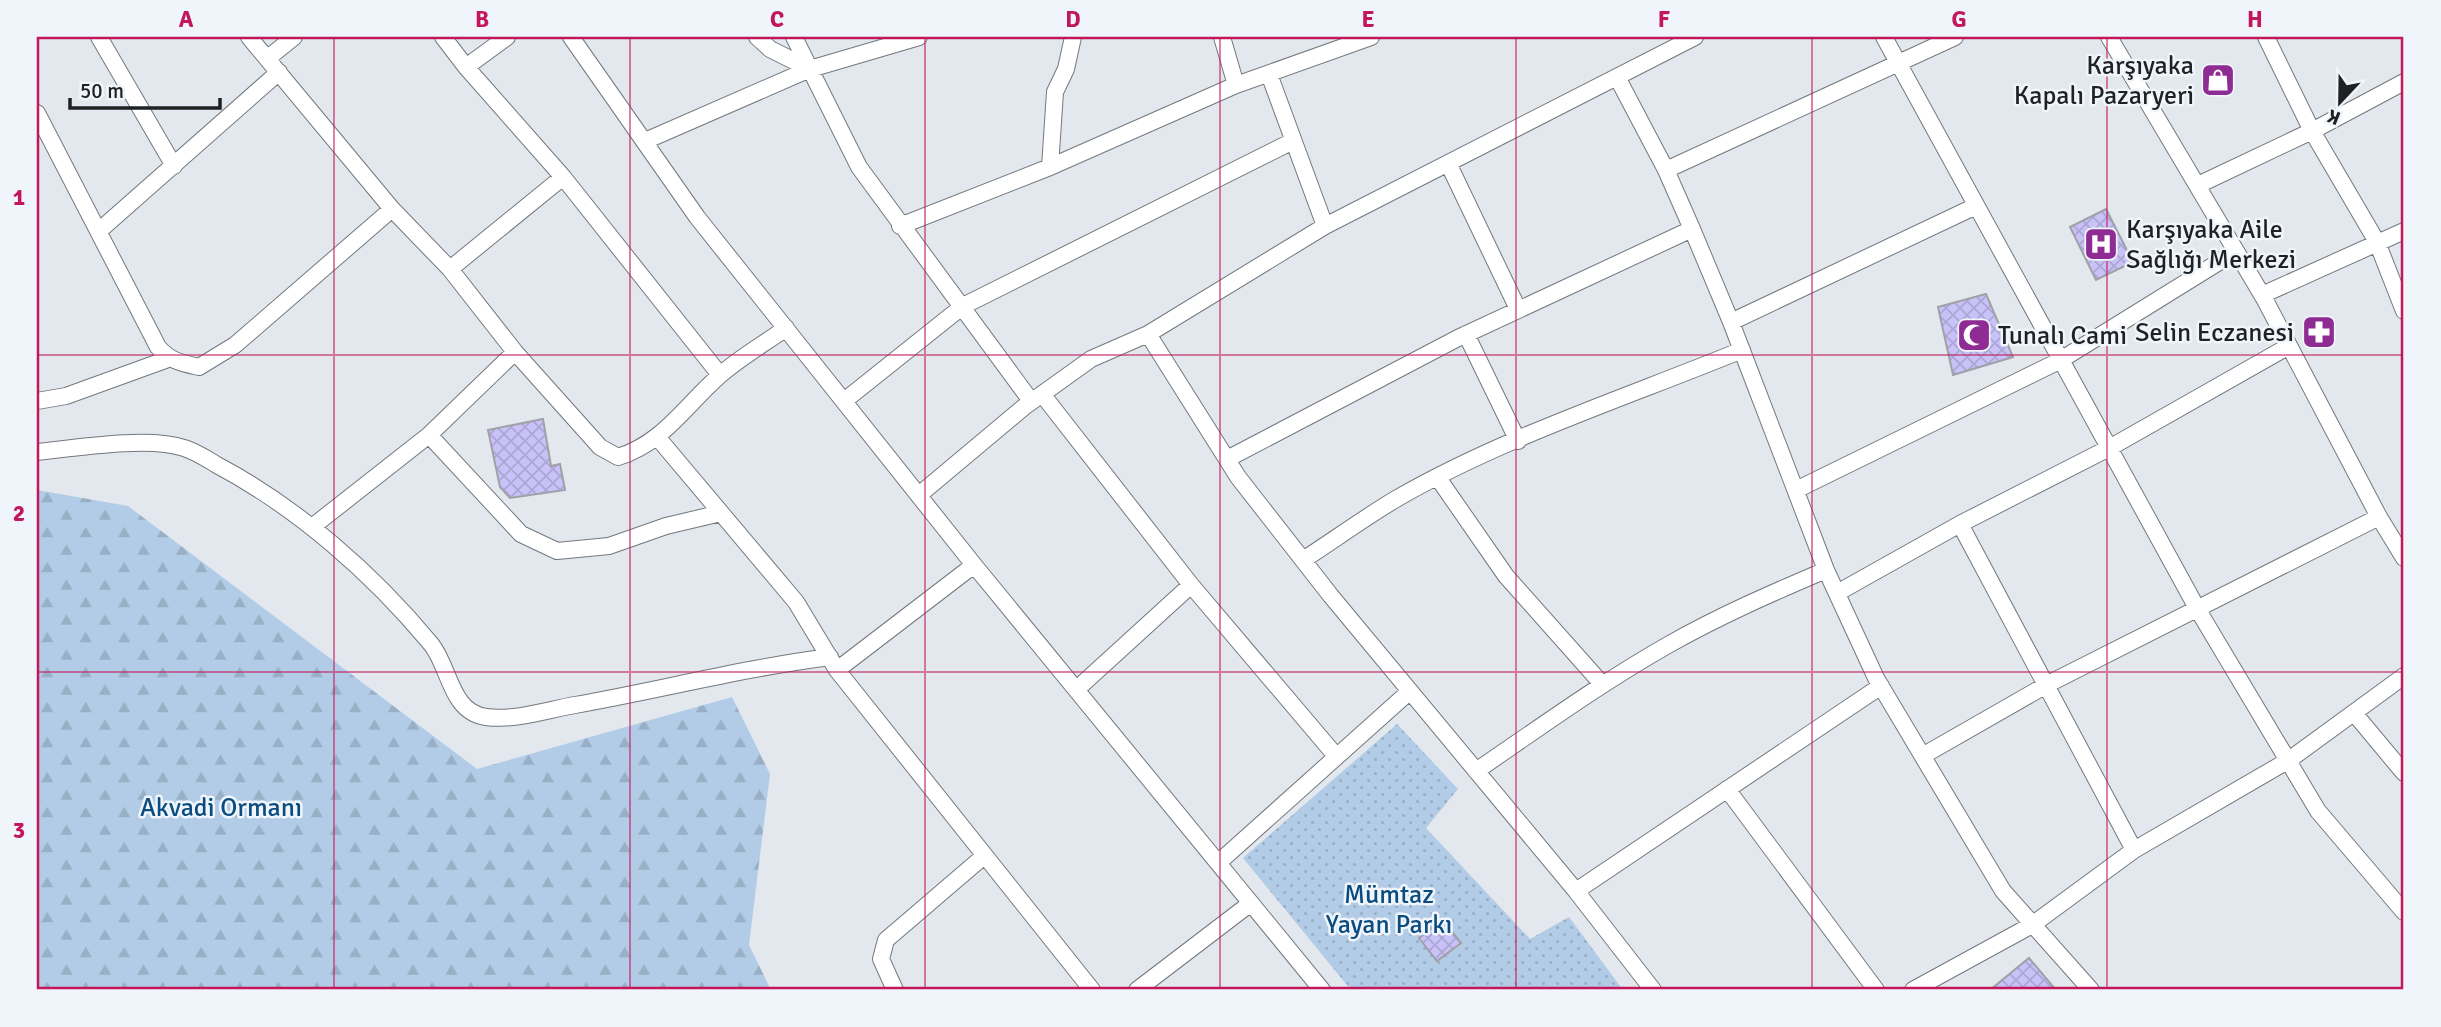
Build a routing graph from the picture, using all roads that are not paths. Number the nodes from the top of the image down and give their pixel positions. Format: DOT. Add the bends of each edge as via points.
graph roads {
  1 [pos="99,37"];
  2 [pos="249,37"];
  3 [pos="294,37"];
  4 [pos="443,37"];
  5 [pos="507,37"];
  6 [pos="571,37"];
  7 [pos="757,37"];
  8 [pos="794,37"];
  9 [pos="919,37"];
  10 [pos="1073,37"];
  11 [pos="1222,37"];
  12 [pos="1371,37"];
  13 [pos="1695,37"];
  14 [pos="1884,37"];
  15 [pos="1955,37"];
  16 [pos="2109,37"];
  17 [pos="2266,37"];
  18 [pos="268,58"];
  19 [pos="1898,63"];
  20 [pos="466,67"];
  21 [pos="810,69"];
  22 [pos="279,72"];
  23 [pos="1269,74"];
  24 [pos="1617,77"];
  25 [pos="2404,82"];
  26 [pos="1236,85"];
  27 [pos="37,113"];
  28 [pos="2312,131"];
  29 [pos="645,141"];
  30 [pos="1293,141"];
  31 [pos="1448,163"];
  32 [pos="174,166"];
  33 [pos="1050,167"];
  34 [pos="1666,170"];
  35 [pos="563,177"];
  36 [pos="2198,185"];
  37 [pos="1976,206"];
  38 [pos="393,209"];
  39 [pos="900,226"];
  40 [pos="1325,226"];
  41 [pos="1692,229"];
  42 [pos="100,230"];
  43 [pos="2404,231"];
  44 [pos="2377,242"];
  45 [pos="2235,252"];
  46 [pos="450,270"];
  47 [pos="2262,295"];
  48 [pos="963,306"];
  49 [pos="1518,309"];
  50 [pos="2404,311"];
  51 [pos="1731,322"];
  52 [pos="786,328"];
  53 [pos="1148,334"];
  54 [pos="1466,334"];
  55 [pos="2289,346"];
  56 [pos="1742,351"];
  57 [pos="515,352"];
  58 [pos="167,359"];
  59 [pos="2059,361"];
  60 [pos="720,375"];
  61 [pos="1037,397"];
  62 [pos="37,401"];
  63 [pos="844,401"];
  64 [pos="429,435"];
  65 [pos="658,438"];
  66 [pos="1518,441"];
  67 [pos="2111,447"];
  68 [pos="37,452"];
  69 [pos="1227,459"];
  70 [pos="1438,478"];
  71 [pos="1796,490"];
  72 [pos="919,495"];
  73 [pos="721,513"];
  74 [pos="2379,517"];
  75 [pos="1960,524"];
  76 [pos="312,527"];
  77 [pos="2404,558"];
  78 [pos="1303,560"];
  79 [pos="974,565"];
  80 [pos="1826,570"];
  81 [pos="1191,585"];
  82 [pos="1837,593"];
  83 [pos="2198,610"];
  84 [pos="834,664"];
  85 [pos="2404,676"];
  86 [pos="1602,684"];
  87 [pos="2048,684"];
  88 [pos="1881,686"];
  89 [pos="1078,688"];
  90 [pos="1410,691"];
  91 [pos="2354,713"];
  92 [pos="1924,755"];
  93 [pos="1336,756"];
  94 [pos="2289,760"];
  95 [pos="1476,771"];
  96 [pos="2404,773"];
  97 [pos="1727,789"];
  98 [pos="2134,850"];
  99 [pos="984,856"];
  100 [pos="1218,863"];
  101 [pos="1576,891"];
  102 [pos="1251,903"];
  103 [pos="2404,912"];
  104 [pos="2032,925"];
  105 [pos="895,990"];
  106 [pos="1092,990"];
  107 [pos="1138,990"];
  108 [pos="1322,990"];
  109 [pos="1653,990"];
  110 [pos="1876,990"];
  111 [pos="1913,990"];
  112 [pos="2091,990"];
  1 -- 32 [label="street"];
  2 -- 18 [label="street"];
  3 -- 18 [label="street"];
  4 -- 20 [label="street"];
  5 -- 20 [label="street"];
  6 -- 29 [label="street"];
  7 -- 21 [label="street" via="770,49"];
  8 -- 21 [label="street"];
  9 -- 21 [label="street"];
  10 -- 33 [label="street" via="1055,92"];
  11 -- 26 [label="street"];
  12 -- 23 [label="street"];
  13 -- 24 [label="street"];
  14 -- 19 [label="street"];
  15 -- 19 [label="street"];
  16 -- 36 [label="street"];
  17 -- 28 [label="street"];
  18 -- 22 [label="street"];
  19 -- 34 [label="street"];
  19 -- 37 [label="street"];
  20 -- 35 [label="street"];
  21 -- 29 [label="street"];
  21 -- 39 [label="street" via="859,167"];
  22 -- 32 [label="street"];
  22 -- 38 [label="street"];
  23 -- 26 [label="street"];
  23 -- 30 [label="street"];
  24 -- 31 [label="street"];
  24 -- 34 [label="street"];
  25 -- 28 [label="street"];
  26 -- 33 [label="street"];
  27 -- 42 [label="street"];
  28 -- 36 [label="street"];
  28 -- 44 [label="street"];
  29 -- 52 [label="street" via="697,216"];
  30 -- 40 [label="street"];
  30 -- 48 [label="street"];
  31 -- 40 [label="street"];
  31 -- 49 [label="street"];
  32 -- 42 [label="street"];
  33 -- 39 [label="street"];
  34 -- 41 [label="street"];
  35 -- 46 [label="street"];
  35 -- 60 [label="street"];
  36 -- 45 [label="street"];
  37 -- 51 [label="street"];
  37 -- 59 [label="street"];
  38 -- 46 [label="street"];
  38 -- 58 [label="street" via="219,356 199,367"];
  39 -- 48 [label="street"];
  40 -- 53 [label="street"];
  41 -- 49 [label="street"];
  41 -- 51 [label="street"];
  42 -- 58 [label="street"];
  43 -- 44 [label="street"];
  44 -- 47 [label="street"];
  44 -- 50 [label="street"];
  45 -- 47 [label="street"];
  45 -- 59 [label="street"];
  46 -- 57 [label="street"];
  47 -- 55 [label="street"];
  48 -- 61 [label="street"];
  48 -- 63 [label="street"];
  49 -- 54 [label="street"];
  51 -- 56 [label="street"];
  52 -- 60 [label="street"];
  52 -- 63 [label="street"];
  53 -- 61 [label="street" via="1091,359"];
  53 -- 69 [label="street"];
  54 -- 66 [label="street"];
  54 -- 69 [label="street"];
  55 -- 67 [label="street"];
  55 -- 74 [label="street"];
  56 -- 66 [label="street"];
  56 -- 71 [label="street"];
  57 -- 64 [label="street"];
  57 -- 65 [label="street" via="600,447 618,457"];
  58 -- 62 [label="street" via="66,396"];
  59 -- 67 [label="street"];
  59 -- 71 [label="street"];
  60 -- 65 [label="street"];
  61 -- 72 [label="street"];
  61 -- 81 [label="street"];
  63 -- 72 [label="street"];
  64 -- 73 [label="street" via="521,534 557,551 609,546"];
  64 -- 76 [label="street"];
  65 -- 73 [label="street"];
  66 -- 70 [label="street"];
  67 -- 75 [label="street"];
  67 -- 83 [label="street"];
  68 -- 76 [label="street" via="127,443 183,447 237,476"];
  69 -- 78 [label="street"];
  70 -- 78 [label="street"];
  70 -- 86 [label="street" via="1506,576"];
  71 -- 80 [label="street"];
  72 -- 79 [label="street"];
  73 -- 84 [label="street" via="796,602"];
  74 -- 77 [label="street"];
  74 -- 83 [label="street"];
  75 -- 82 [label="street"];
  75 -- 87 [label="street"];
  76 -- 84 [label="street" via="433,646 456,696 470,712 485,717 650,692 764,665"];
  78 -- 90 [label="street"];
  79 -- 84 [label="street"];
  79 -- 89 [label="street"];
  80 -- 82 [label="street"];
  80 -- 86 [label="street" via="1749,603"];
  81 -- 89 [label="street"];
  81 -- 93 [label="street"];
  82 -- 88 [label="street"];
  83 -- 87 [label="street"];
  83 -- 94 [label="street"];
  84 -- 99 [label="street"];
  85 -- 91 [label="street"];
  86 -- 95 [label="street"];
  87 -- 92 [label="street"];
  87 -- 98 [label="street"];
  88 -- 92 [label="street"];
  88 -- 97 [label="street"];
  89 -- 100 [label="street"];
  90 -- 93 [label="street"];
  90 -- 95 [label="street"];
  91 -- 94 [label="street"];
  91 -- 96 [label="street"];
  92 -- 104 [label="street" via="2003,891"];
  93 -- 100 [label="street"];
  94 -- 98 [label="street"];
  94 -- 103 [label="street" via="2318,811"];
  95 -- 101 [label="street"];
  97 -- 101 [label="street"];
  97 -- 110 [label="street"];
  98 -- 104 [label="street"];
  99 -- 105 [label="street" via="886,940 881,959"];
  99 -- 106 [label="street"];
  100 -- 102 [label="street"];
  101 -- 109 [label="street"];
  102 -- 107 [label="street"];
  102 -- 108 [label="street"];
  104 -- 111 [label="street"];
  104 -- 112 [label="street"];
}
